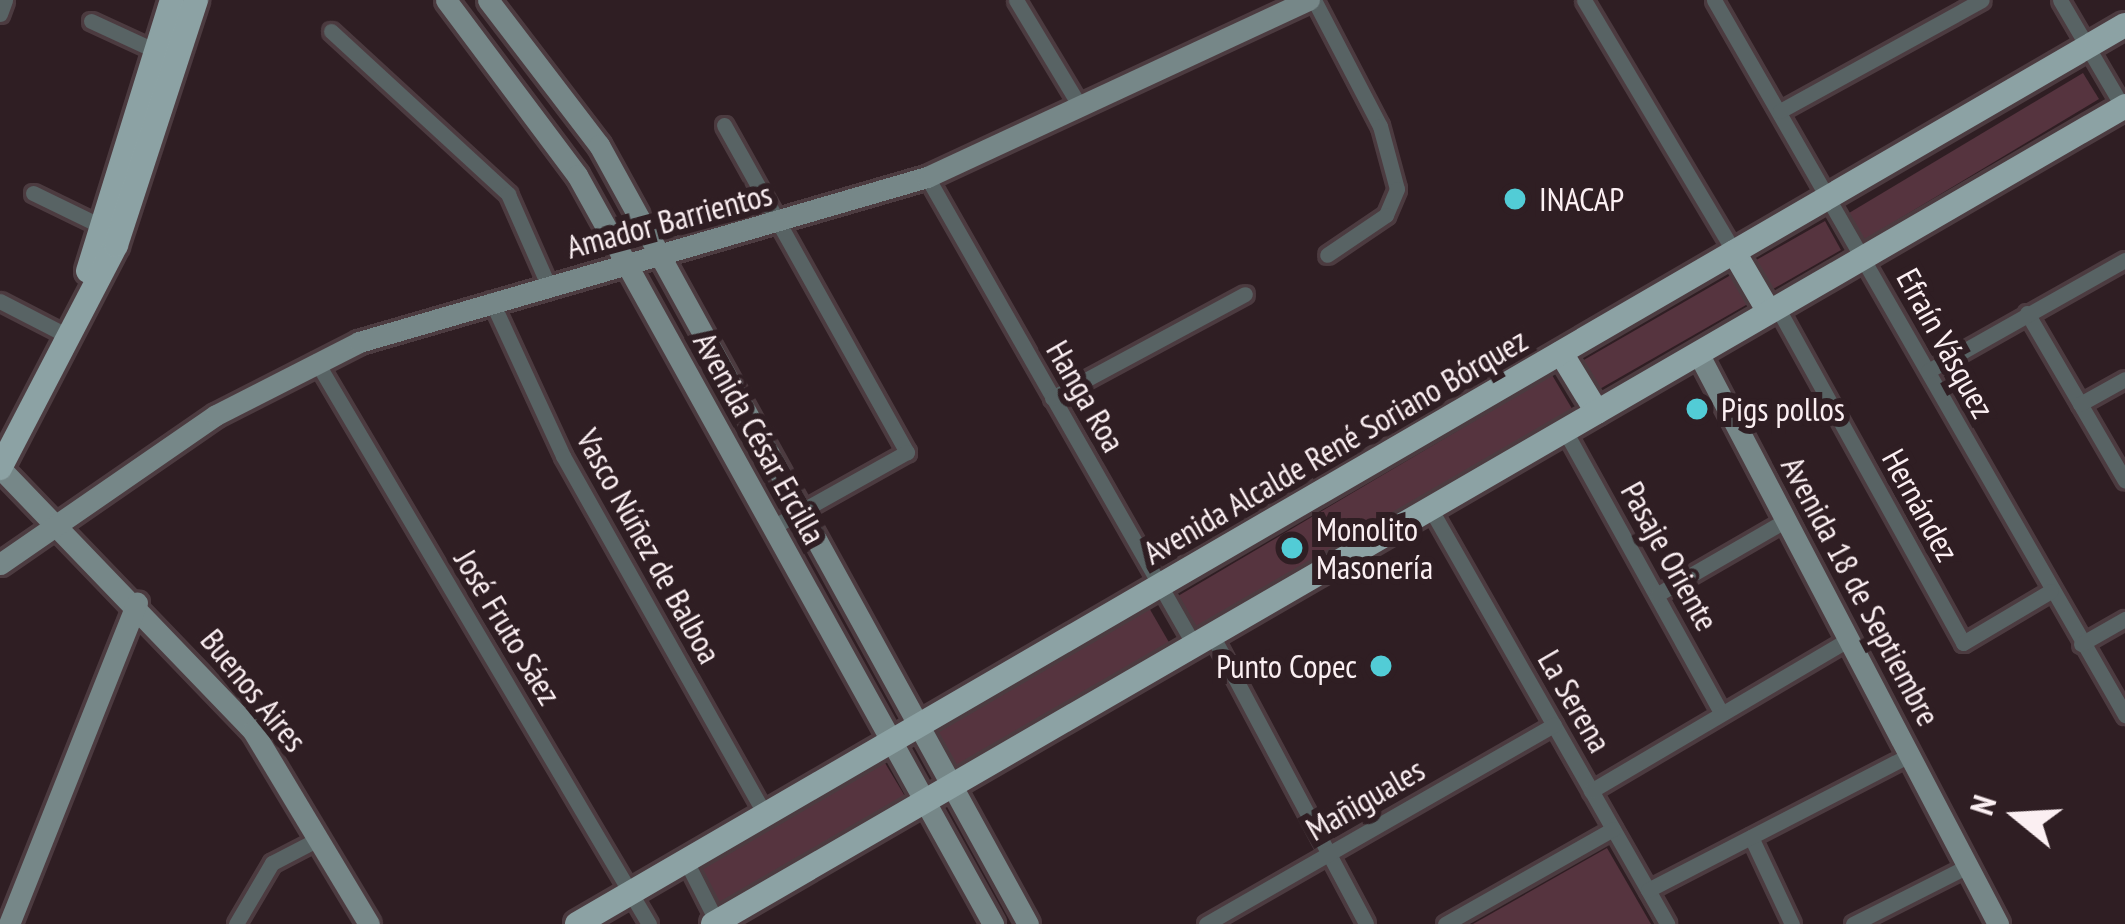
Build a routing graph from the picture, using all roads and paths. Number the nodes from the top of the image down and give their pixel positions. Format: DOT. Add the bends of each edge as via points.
graph roads {
  1 [pos="5,0"];
  2 [pos="172,0"];
  3 [pos="196,0"];
  4 [pos="446,0"];
  5 [pos="488,0"];
  6 [pos="1016,0"];
  7 [pos="1311,0"];
  8 [pos="1584,0"];
  9 [pos="1714,0"];
  10 [pos="1982,0"];
  11 [pos="2060,0"];
  12 [pos="0,14"];
  13 [pos="91,21"];
  14 [pos="2125,25"];
  15 [pos="331,31"];
  16 [pos="2088,47"];
  17 [pos="158,52"];
  18 [pos="568,98"];
  19 [pos="1081,108"];
  20 [pos="2124,108"];
  21 [pos="1780,111"];
  22 [pos="541,119"];
  23 [pos="724,125"];
  24 [pos="927,177"];
  25 [pos="33,193"];
  26 [pos="1829,197"];
  27 [pos="777,225"];
  28 [pos="105,228"];
  29 [pos="1734,252"];
  30 [pos="1328,255"];
  31 [pos="657,257"];
  32 [pos="1863,258"];
  33 [pos="2125,260"];
  34 [pos="627,267"];
  35 [pos="549,286"];
  36 [pos="1245,294"];
  37 [pos="491,300"];
  38 [pos="0,301"];
  39 [pos="1773,310"];
  40 [pos="2027,314"];
  41 [pos="60,332"];
  42 [pos="1561,353"];
  43 [pos="1698,353"];
  44 [pos="316,361"];
  45 [pos="1928,371"];
  46 [pos="2125,380"];
  47 [pos="1052,398"];
  48 [pos="2080,404"];
  49 [pos="1597,412"];
  50 [pos="1565,430"];
  51 [pos="1,460"];
  52 [pos="2125,481"];
  53 [pos="1430,508"];
  54 [pos="797,512"];
  55 [pos="59,519"];
  56 [pos="1786,520"];
  57 [pos="772,528"];
  58 [pos="0,564"];
  59 [pos="1160,585"];
  60 [pos="2051,591"];
  61 [pos="1658,594"];
  62 [pos="137,602"];
  63 [pos="2125,619"];
  64 [pos="1849,639"];
  65 [pos="1203,640"];
  66 [pos="2081,644"];
  67 [pos="1720,711"];
  68 [pos="2125,716"];
  69 [pos="1554,725"];
  70 [pos="918,727"];
  71 [pos="890,742"];
  72 [pos="1910,755"];
  73 [pos="951,786"];
  74 [pos="1591,790"];
  75 [pos="924,802"];
  76 [pos="765,815"];
  77 [pos="1613,829"];
  78 [pos="1751,836"];
  79 [pos="320,838"];
  80 [pos="1329,855"];
  81 [pos="686,861"];
  82 [pos="1968,866"];
  83 [pos="1648,890"];
  84 [pos="630,893"];
  85 [pos="716,923"];
  86 [pos="9,924"];
  87 [pos="236,924"];
  88 [pos="369,924"];
  89 [pos="577,924"];
  90 [pos="649,924"];
  91 [pos="992,924"];
  92 [pos="1028,924"];
  93 [pos="1206,924"];
  94 [pos="1366,924"];
  95 [pos="1445,924"];
  96 [pos="1667,924"];
  97 [pos="1792,924"];
  98 [pos="1853,924"];
  99 [pos="1998,924"];
  1 -- 12 [label="street"];
  2 -- 17 [label="main road"];
  3 -- 51 [label="main road" via="116,245"];
  4 -- 22 [label="street, Avenida César Ercilla"];
  5 -- 18 [label="street, Avenida César Ercilla"];
  6 -- 19 [label="street"];
  7 -- 19 [label="street, Amador Barrientos"];
  7 -- 30 [label="street, Amador Barrientos" via="1380,126 1397,188 1386,215"];
  8 -- 29 [label="street"];
  9 -- 21 [label="street, Efraín Vásquez"];
  10 -- 21 [label="street"];
  11 -- 16 [label="street"];
  13 -- 17 [label="street"];
  14 -- 16 [label="main road, Avenida Alcalde René Soriano Bórquez"];
  15 -- 35 [label="street" via="508,194"];
  16 -- 20 [label="street"];
  16 -- 26 [label="main road, Avenida Alcalde René Soriano Bórquez"];
  17 -- 28 [label="main road"];
  18 -- 22 [label="street" via="551,98"];
  18 -- 31 [label="street, Avenida César Ercilla"];
  19 -- 24 [label="street, Amador Barrientos"];
  20 -- 32 [label="main road"];
  21 -- 26 [label="street, Efraín Vásquez"];
  22 -- 34 [label="street, Avenida César Ercilla"];
  23 -- 27 [label="street"];
  24 -- 27 [label="street, Amador Barrientos"];
  24 -- 47 [label="street, Hanga Roa"];
  25 -- 28 [label="street"];
  26 -- 29 [label="main road, Avenida Alcalde René Soriano Bórquez"];
  26 -- 32 [label="street, Efraín Vásquez"];
  27 -- 31 [label="street, Amador Barrientos"];
  27 -- 54 [label="street" via="907,452"];
  28 -- 41 [label="main road"];
  29 -- 39 [label="main road"];
  29 -- 42 [label="main road, Avenida Alcalde René Soriano Bórquez"];
  31 -- 34 [label="street, Amador Barrientos"];
  31 -- 54 [label="street, Avenida César Ercilla"];
  32 -- 39 [label="main road"];
  32 -- 45 [label="street, Efraín Vásquez"];
  33 -- 40 [label="street"];
  34 -- 35 [label="street, Amador Barrientos"];
  34 -- 57 [label="street, Avenida César Ercilla"];
  35 -- 37 [label="street, Amador Barrientos"];
  36 -- 47 [label="street"];
  37 -- 44 [label="street, Amador Barrientos"];
  37 -- 76 [label="street, Vasco Núñez de Balboa" via="563,456"];
  38 -- 41 [label="street"];
  39 -- 43 [label="main road"];
  39 -- 60 [label="street, Hernández" via="1963,643"];
  40 -- 45 [label="street"];
  40 -- 48 [label="street"];
  41 -- 51 [label="main road"];
  42 -- 49 [label="main road"];
  42 -- 59 [label="main road, Avenida Alcalde René Soriano Bórquez"];
  43 -- 49 [label="main road"];
  43 -- 56 [label="street, Avenida 18 de Septiembre"];
  44 -- 55 [label="street, Amador Barrientos"];
  44 -- 84 [label="street, José Fruto Sáez"];
  45 -- 60 [label="street, Efraín Vásquez"];
  46 -- 48 [label="street"];
  47 -- 59 [label="street, Hanga Roa"];
  48 -- 52 [label="street"];
  49 -- 50 [label="main road"];
  50 -- 53 [label="main road"];
  50 -- 61 [label="street, Pasaje Oriente"];
  51 -- 55 [label="street, Buenos Aires"];
  53 -- 65 [label="main road"];
  53 -- 69 [label="street, La Serena"];
  54 -- 57 [label="street"];
  54 -- 70 [label="street, Avenida César Ercilla"];
  55 -- 58 [label="street, Amador Barrientos"];
  55 -- 62 [label="street, Buenos Aires"];
  56 -- 61 [label="street"];
  56 -- 64 [label="street, Avenida 18 de Septiembre"];
  57 -- 71 [label="street, Avenida César Ercilla"];
  59 -- 65 [label="street, Hanga Roa"];
  59 -- 70 [label="main road, Avenida Alcalde René Soriano Bórquez"];
  60 -- 66 [label="street, Efraín Vásquez"];
  61 -- 67 [label="street, Pasaje Oriente"];
  62 -- 79 [label="street, Buenos Aires" via="253,730"];
  62 -- 86 [label="street"];
  63 -- 66 [label="street"];
  64 -- 67 [label="street"];
  64 -- 72 [label="street, Avenida 18 de Septiembre"];
  65 -- 73 [label="main road"];
  65 -- 80 [label="street, Hanga Roa"];
  66 -- 68 [label="street, Efraín Vásquez"];
  67 -- 74 [label="street"];
  69 -- 74 [label="street, La Serena"];
  69 -- 80 [label="street, Mañiguales"];
  70 -- 71 [label="main road, Avenida Alcalde René Soriano Bórquez"];
  70 -- 73 [label="street, Avenida César Ercilla"];
  71 -- 75 [label="street, Avenida César Ercilla"];
  71 -- 76 [label="main road, Avenida Alcalde René Soriano Bórquez"];
  72 -- 78 [label="street"];
  72 -- 82 [label="street, Avenida 18 de Septiembre"];
  73 -- 75 [label="main road"];
  73 -- 92 [label="street, Avenida César Ercilla"];
  74 -- 77 [label="street, La Serena"];
  75 -- 85 [label="main road"];
  75 -- 91 [label="street, Avenida César Ercilla"];
  76 -- 81 [label="main road, Avenida Alcalde René Soriano Bórquez"];
  77 -- 83 [label="street, La Serena"];
  77 -- 95 [label="street"];
  78 -- 83 [label="street"];
  78 -- 97 [label="street"];
  79 -- 87 [label="street" via="272,863"];
  79 -- 88 [label="street, Buenos Aires"];
  80 -- 93 [label="street, Mañiguales"];
  80 -- 94 [label="street, Hanga Roa"];
  81 -- 84 [label="main road, Avenida Alcalde René Soriano Bórquez"];
  81 -- 85 [label="street"];
  82 -- 98 [label="street"];
  82 -- 99 [label="street, Avenida 18 de Septiembre"];
  83 -- 96 [label="street, La Serena"];
  84 -- 89 [label="main road, Avenida Alcalde René Soriano Bórquez"];
  84 -- 90 [label="street, José Fruto Sáez"];
}
